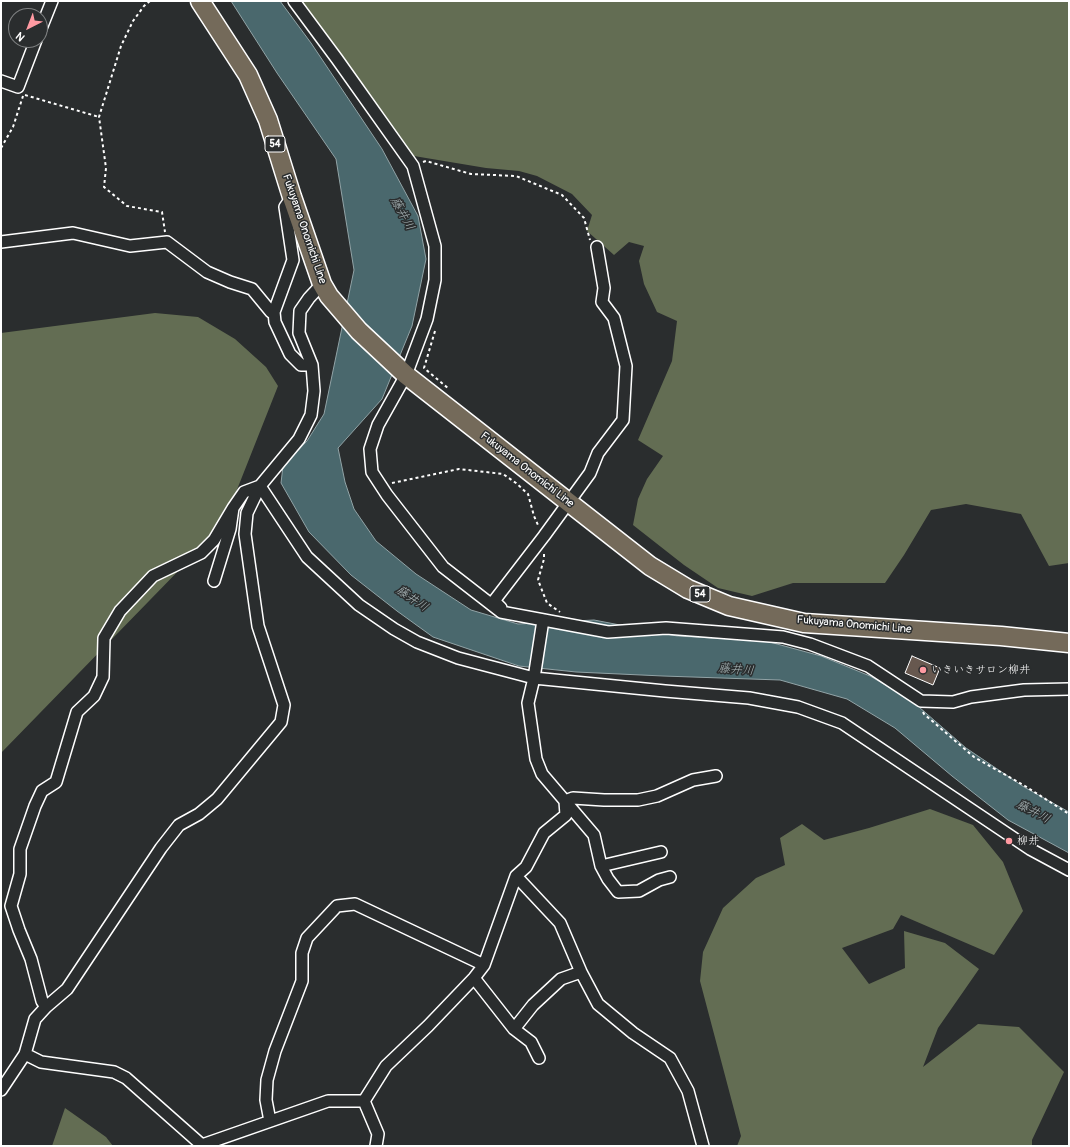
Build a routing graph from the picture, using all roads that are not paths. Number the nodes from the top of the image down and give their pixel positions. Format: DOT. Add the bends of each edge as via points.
graph roads {
  1 [pos="52,1"];
  2 [pos="200,1"];
  3 [pos="294,1"];
  4 [pos="48,11"];
  5 [pos="34,48"];
  6 [pos="1,81"];
  7 [pos="292,197"];
  8 [pos="1,242"];
  9 [pos="597,247"];
  10 [pos="326,290"];
  11 [pos="274,312"];
  12 [pos="312,364"];
  13 [pos="404,372"];
  14 [pos="260,486"];
  15 [pos="569,503"];
  16 [pos="233,508"];
  17 [pos="214,581"];
  18 [pos="501,612"];
  19 [pos="543,620"];
  20 [pos="804,622"];
  21 [pos="784,637"];
  22 [pos="1069,643"];
  23 [pos="534,678"];
  24 [pos="1069,689"];
  25 [pos="716,776"];
  26 [pos="565,801"];
  27 [pos="661,852"];
  28 [pos="601,866"];
  29 [pos="1069,870"];
  30 [pos="516,876"];
  31 [pos="670,877"];
  32 [pos="484,965"];
  33 [pos="581,972"];
  34 [pos="474,978"];
  35 [pos="46,1007"];
  36 [pos="514,1028"];
  37 [pos="25,1054"];
  38 [pos="539,1058"];
  39 [pos="1,1090"];
  40 [pos="364,1101"];
  41 [pos="270,1121"];
  42 [pos="202,1145"];
  43 [pos="376,1146"];
  44 [pos="703,1146"];
  1 -- 4 [label="street"];
  2 -- 7 [label="main road, Fukuyama Onomichi Line / 54" via="248,75 268,120"];
  3 -- 13 [label="street" via="413,166 435,246 435,280 427,319"];
  5 -- 6 [label="street" via="21,91"];
  7 -- 10 [label="main road, Fukuyama Onomichi Line / 54"];
  7 -- 11 [label="street" via="285,207 293,260"];
  8 -- 11 [label="street" via="73,233 130,246 167,242 208,272 252,289 271,312"];
  9 -- 15 [label="street" via="604,288 602,302 614,318 626,366 623,420 598,453 590,474"];
  10 -- 12 [label="street" via="309,298 300,311 299,333"];
  10 -- 13 [label="main road, Fukuyama Onomichi Line / 54" via="359,331"];
  11 -- 12 [label="street" via="275,322 290,354 301,365"];
  12 -- 14 [label="street" via="314,391 310,415 299,439"];
  13 -- 15 [label="main road, Fukuyama Onomichi Line / 54"];
  13 -- 18 [label="street" via="378,425 370,449 372,472 443,567"];
  14 -- 16 [label="street" via="244,492"];
  14 -- 23 [label="street" via="307,557 359,605 417,642 458,658"];
  14 -- 35 [label="street" via="247,513 245,534 258,626 284,705 281,722 217,799 199,814 179,825 67,989"];
  15 -- 18 [label="street" via="494,600 502,609"];
  15 -- 20 [label="main road, Fukuyama Onomichi Line / 54" via="650,566 688,589 729,606"];
  16 -- 17 [label="street" via="230,529"];
  16 -- 35 [label="street" via="214,540 200,553 154,576 120,611 104,638 104,677 94,696 77,712 56,782 42,791 35,806 20,849 20,874 12,906"];
  18 -- 19 [label="street"];
  19 -- 21 [label="street" via="608,632 666,628"];
  19 -- 23 [label="street"];
  20 -- 21 [label="street"];
  20 -- 22 [label="main road, Fukuyama Onomichi Line / 54"];
  21 -- 24 [label="street" via="868,666 921,701 953,702 1024,690"];
  23 -- 26 [label="street" via="528,703 536,759 542,774"];
  23 -- 29 [label="street" via="749,698 798,707 842,723 1030,849"];
  25 -- 26 [label="street" via="693,780 658,796 638,800 573,798"];
  26 -- 28 [label="street" via="594,835"];
  26 -- 30 [label="street" via="566,815 544,833 526,867"];
  27 -- 28 [label="street"];
  28 -- 31 [label="street" via="618,892 639,891"];
  30 -- 32 [label="street"];
  30 -- 33 [label="street" via="560,923"];
  32 -- 34 [label="street"];
  32 -- 41 [label="street" via="355,904 337,906 306,938 302,953 302,981 275,1051 267,1080 266,1100"];
  33 -- 36 [label="street" via="561,979 533,1005"];
  33 -- 44 [label="street" via="598,1004 633,1033 670,1058 688,1090"];
  34 -- 36 [label="street"];
  34 -- 40 [label="street" via="386,1066"];
  35 -- 37 [label="street" via="35,1019"];
  36 -- 38 [label="street" via="531,1042"];
  37 -- 39 [label="street"];
  37 -- 42 [label="street" via="40,1062 114,1072 126,1078"];
  40 -- 41 [label="street" via="328,1101"];
  40 -- 43 [label="street" via="378,1134"];
  41 -- 42 [label="street"];
}
